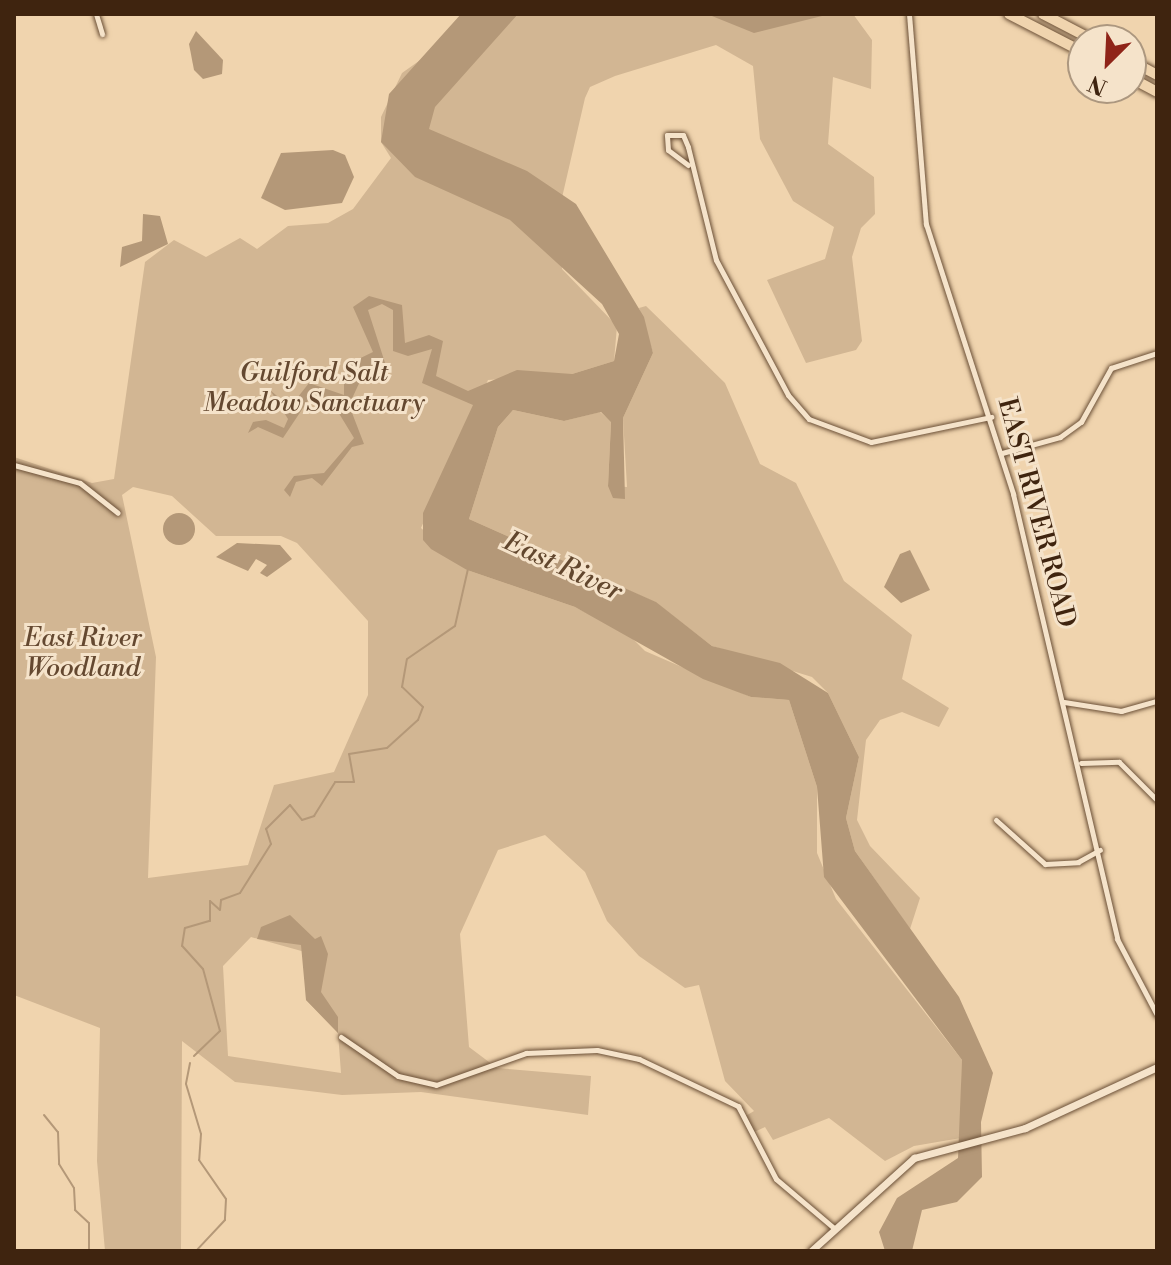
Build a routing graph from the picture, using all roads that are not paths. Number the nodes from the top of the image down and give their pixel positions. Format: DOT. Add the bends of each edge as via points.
graph roads {
  1 [pos="96,14"];
  2 [pos="909,14"];
  3 [pos="1009,14"];
  4 [pos="1043,14"];
  5 [pos="1067,26"];
  6 [pos="102,34"];
  7 [pos="1067,44"];
  8 [pos="688,165"];
  9 [pos="1157,353"];
  10 [pos="991,417"];
  11 [pos="1002,453"];
  12 [pos="14,465"];
  13 [pos="118,513"];
  14 [pos="1157,701"];
  15 [pos="1064,702"];
  16 [pos="1081,763"];
  17 [pos="1157,800"];
  18 [pos="996,820"];
  19 [pos="1100,850"];
  20 [pos="1157,1015"];
  21 [pos="341,1037"];
  22 [pos="1157,1067"];
  23 [pos="834,1228"];
  24 [pos="811,1251"];
  1 -- 6 [label="street"];
  2 -- 10 [label="street, EAST RIVER ROAD" via="919,86 921,204"];
  3 -- 7 [label="highway"];
  4 -- 5 [label="highway"];
  8 -- 8 [label="street" via="683,135 667,135 668,150"];
  8 -- 10 [label="street" via="716,260 788,395 809,419 871,442"];
  9 -- 11 [label="street" via="1111,368 1081,422 1060,437"];
  10 -- 11 [label="street, EAST RIVER ROAD"];
  11 -- 15 [label="street, EAST RIVER ROAD"];
  12 -- 13 [label="street" via="80,483"];
  14 -- 15 [label="street" via="1121,711"];
  15 -- 16 [label="street, EAST RIVER ROAD"];
  16 -- 17 [label="street" via="1119,762"];
  16 -- 19 [label="street, EAST RIVER ROAD"];
  18 -- 19 [label="street" via="1045,864 1078,862"];
  19 -- 20 [label="street, EAST RIVER ROAD" via="1123,958"];
  21 -- 23 [label="street" via="398,1076 436,1085 526,1053 597,1050 639,1059 738,1106 776,1179"];
  22 -- 23 [label="street" via="988,1140 914,1158"];
  23 -- 24 [label="street"];
}
